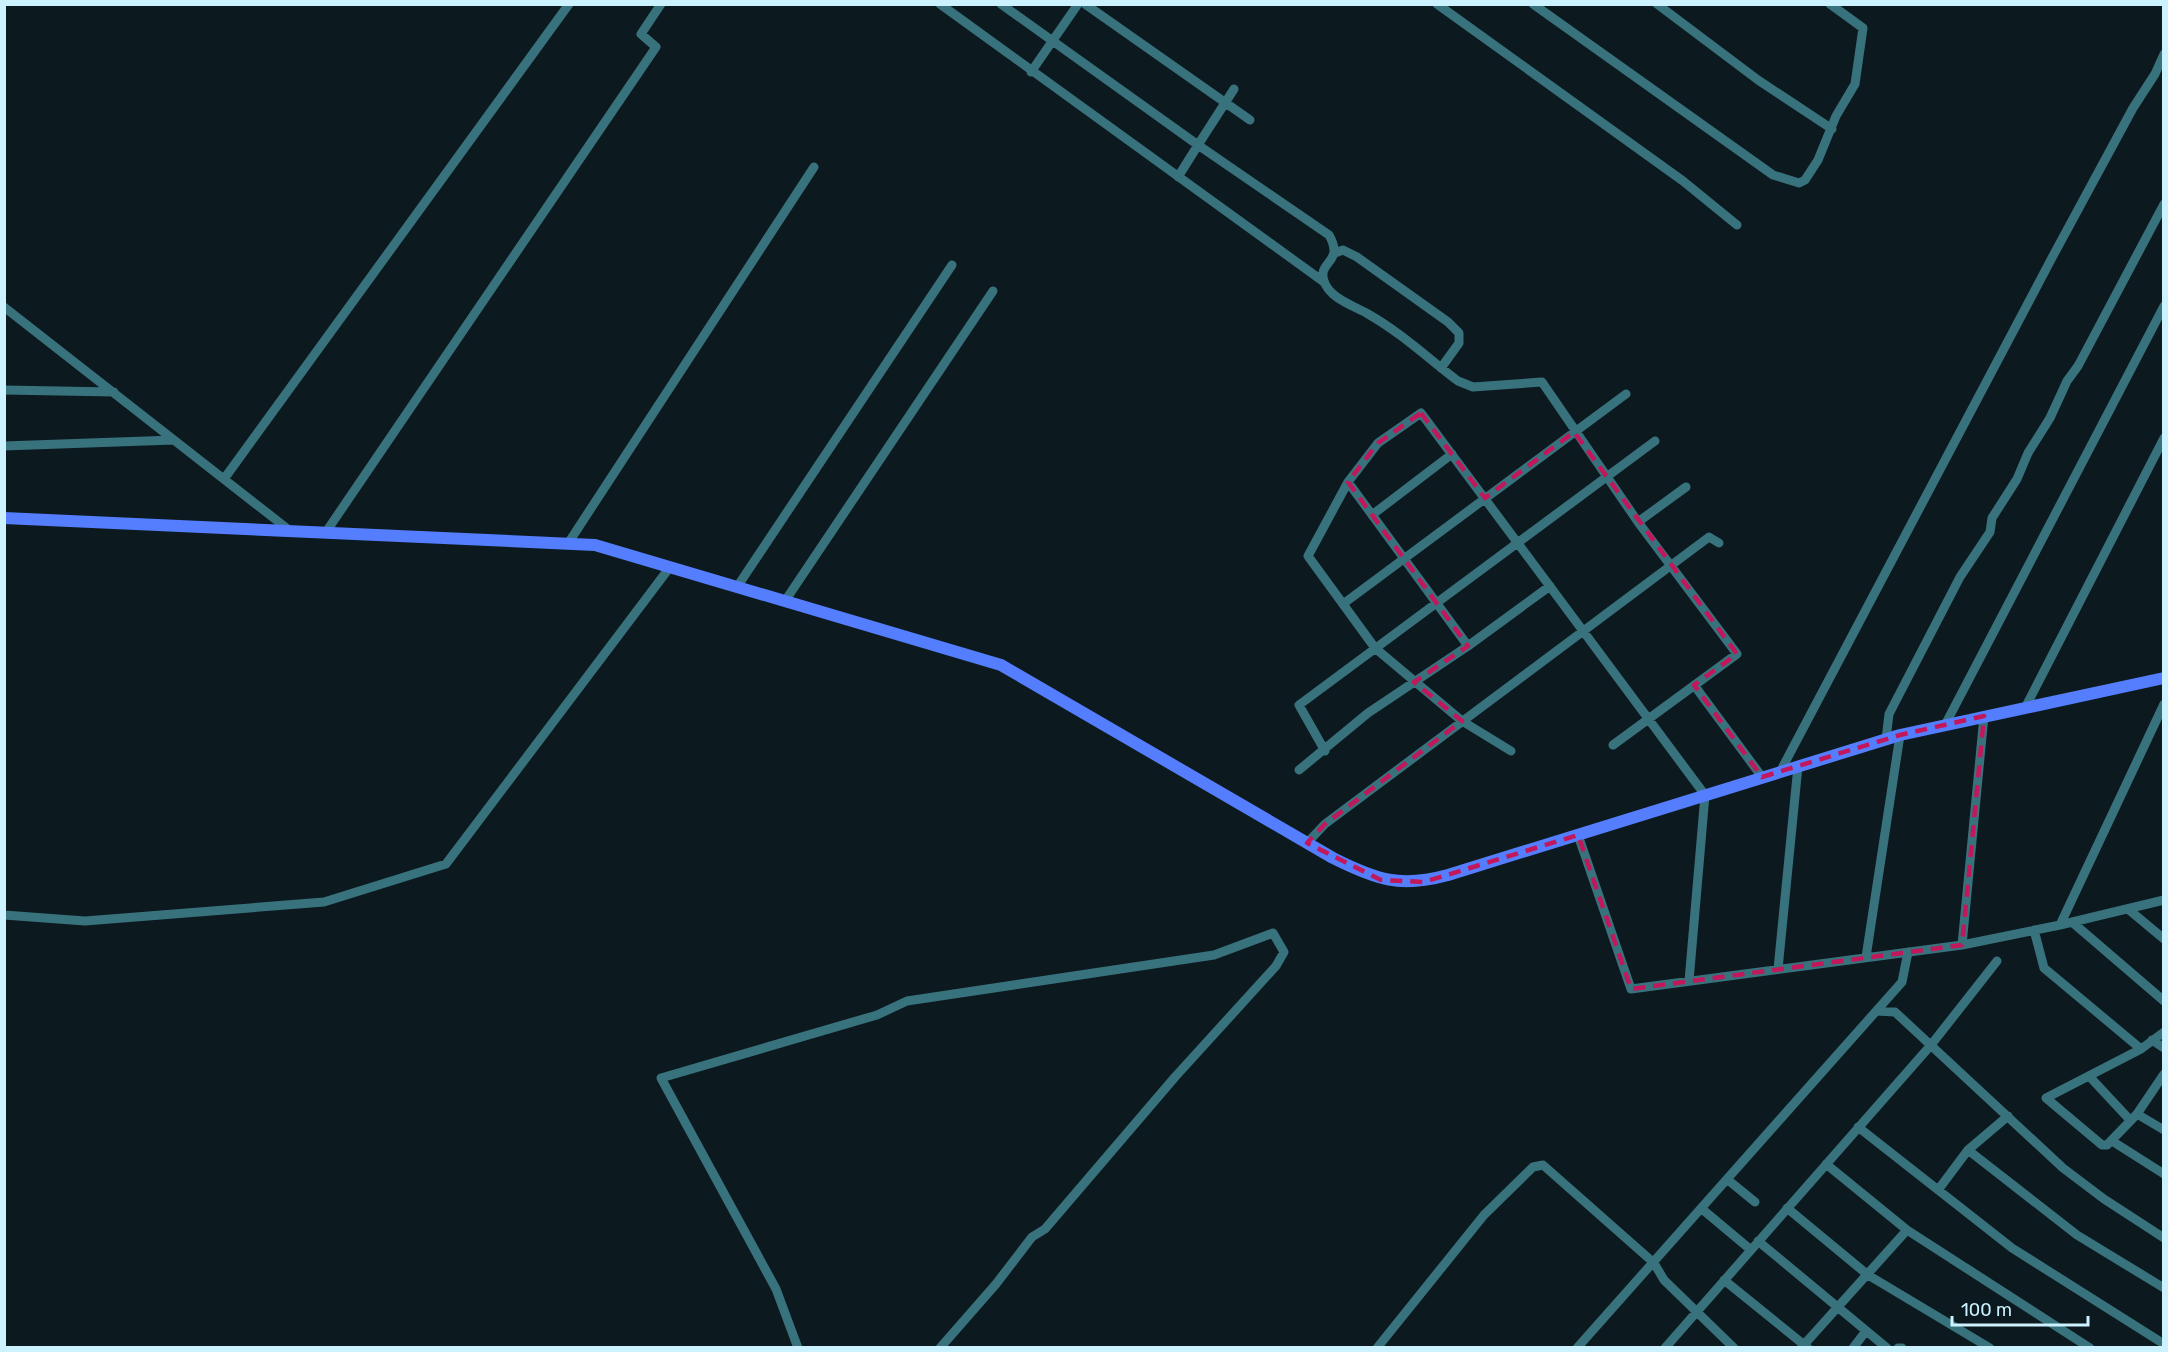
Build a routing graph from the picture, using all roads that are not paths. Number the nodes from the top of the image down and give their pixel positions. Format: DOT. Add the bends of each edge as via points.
graph roads {
  1 [pos="569,4"];
  2 [pos="661,4"];
  3 [pos="940,4"];
  4 [pos="1001,4"];
  5 [pos="1078,4"];
  6 [pos="1085,4"];
  7 [pos="1437,4"];
  8 [pos="1533,4"];
  9 [pos="1657,4"];
  10 [pos="1830,4"];
  11 [pos="1052,41"];
  12 [pos="2163,54"];
  13 [pos="1031,72"];
  14 [pos="1234,89"];
  15 [pos="1225,102"];
  16 [pos="1250,120"];
  17 [pos="1832,129"];
  18 [pos="1198,145"];
  19 [pos="814,167"];
  20 [pos="1178,177"];
  21 [pos="2163,204"];
  22 [pos="1737,225"];
  23 [pos="1335,253"];
  24 [pos="952,265"];
  25 [pos="1324,282"];
  26 [pos="993,291"];
  27 [pos="2163,306"];
  28 [pos="4,307"];
  29 [pos="1441,368"];
  30 [pos="4,390"];
  31 [pos="114,392"];
  32 [pos="1626,394"];
  33 [pos="1575,432"];
  34 [pos="2163,438"];
  35 [pos="174,440"];
  36 [pos="1655,441"];
  37 [pos="4,446"];
  38 [pos="1452,454"];
  39 [pos="1607,476"];
  40 [pos="224,479"];
  41 [pos="1348,483"];
  42 [pos="1686,487"];
  43 [pos="1485,498"];
  44 [pos="1372,515"];
  45 [pos="4,518"];
  46 [pos="1638,522"];
  47 [pos="289,530"];
  48 [pos="326,532"];
  49 [pos="568,542"];
  50 [pos="1518,543"];
  51 [pos="1719,543"];
  52 [pos="1404,559"];
  53 [pos="1671,566"];
  54 [pos="670,567"];
  55 [pos="1550,586"];
  56 [pos="737,587"];
  57 [pos="785,601"];
  58 [pos="1436,603"];
  59 [pos="1343,604"];
  60 [pos="1583,631"];
  61 [pos="1468,646"];
  62 [pos="1376,648"];
  63 [pos="2163,678"];
  64 [pos="1414,682"];
  65 [pos="1694,685"];
  66 [pos="2163,704"];
  67 [pos="2026,706"];
  68 [pos="1984,716"];
  69 [pos="1648,718"];
  70 [pos="1462,721"];
  71 [pos="1945,725"];
  72 [pos="1900,735"];
  73 [pos="1886,739"];
  74 [pos="1613,745"];
  75 [pos="1325,751"];
  76 [pos="1511,751"];
  77 [pos="1798,766"];
  78 [pos="1299,770"];
  79 [pos="1780,772"];
  80 [pos="1762,777"];
  81 [pos="1705,795"];
  82 [pos="1578,835"];
  83 [pos="1307,843"];
  84 [pos="2163,900"];
  85 [pos="2128,909"];
  86 [pos="4,915"];
  87 [pos="2072,922"];
  88 [pos="2060,925"];
  89 [pos="2034,930"];
  90 [pos="2163,939"];
  91 [pos="1962,945"];
  92 [pos="1908,952"];
  93 [pos="1866,957"];
  94 [pos="1997,961"];
  95 [pos="1778,969"];
  96 [pos="1689,981"];
  97 [pos="2163,1001"];
  98 [pos="1876,1011"];
  99 [pos="2163,1032"];
  100 [pos="2152,1040"];
  101 [pos="1931,1045"];
  102 [pos="2163,1048"];
  103 [pos="2141,1049"];
  104 [pos="2163,1074"];
  105 [pos="2088,1076"];
  106 [pos="2008,1116"];
  107 [pos="2133,1117"];
  108 [pos="1858,1127"];
  109 [pos="2163,1130"];
  110 [pos="2112,1141"];
  111 [pos="1968,1150"];
  112 [pos="1826,1164"];
  113 [pos="2163,1174"];
  114 [pos="1728,1180"];
  115 [pos="1938,1190"];
  116 [pos="1755,1202"];
  117 [pos="1787,1208"];
  118 [pos="1702,1209"];
  119 [pos="1907,1230"];
  120 [pos="2163,1238"];
  121 [pos="1758,1241"];
  122 [pos="1751,1250"];
  123 [pos="1654,1263"];
  124 [pos="1868,1275"];
  125 [pos="1724,1280"];
  126 [pos="2163,1288"];
  127 [pos="1836,1306"];
  128 [pos="1696,1312"];
  129 [pos="1866,1331"];
  130 [pos="2163,1344"];
  131 [pos="1804,1346"];
  132 [pos="798,1347"];
  133 [pos="940,1347"];
  134 [pos="1377,1347"];
  135 [pos="1577,1347"];
  136 [pos="1665,1347"];
  137 [pos="1734,1347"];
  138 [pos="1853,1347"];
  139 [pos="1887,1347"];
  140 [pos="1990,1347"];
  141 [pos="2090,1347"];
  1 -- 40 [label="street"];
  2 -- 48 [label="street" via="641,34 656,47"];
  3 -- 13 [label="street"];
  4 -- 11 [label="street"];
  5 -- 11 [label="street"];
  6 -- 15 [label="street"];
  7 -- 22 [label="street" via="1683,181"];
  8 -- 17 [label="street" via="1773,175 1799,183 1805,180"];
  9 -- 17 [label="street" via="1758,80"];
  10 -- 17 [label="street" via="1863,28 1855,84"];
  11 -- 13 [label="street"];
  11 -- 18 [label="street"];
  12 -- 79 [label="street"];
  13 -- 20 [label="street"];
  14 -- 15 [label="street"];
  15 -- 16 [label="street"];
  15 -- 18 [label="street"];
  18 -- 20 [label="street"];
  18 -- 23 [label="street" via="1329,235"];
  19 -- 49 [label="street"];
  20 -- 25 [label="street"];
  21 -- 73 [label="street" via="1889,714"];
  23 -- 25 [label="street" via="1323,270"];
  23 -- 29 [label="street" via="1343,250 1357,257 1459,333 1459,343"];
  24 -- 56 [label="street"];
  25 -- 29 [label="street" via="1335,295 1370,315"];
  26 -- 57 [label="street"];
  27 -- 71 [label="street"];
  28 -- 31 [label="street"];
  29 -- 33 [label="street" via="1473,387 1542,382"];
  30 -- 31 [label="street"];
  31 -- 35 [label="street"];
  32 -- 33 [label="street"];
  33 -- 39 [label="street"];
  33 -- 43 [label="street"];
  34 -- 67 [label="street"];
  35 -- 37 [label="street"];
  35 -- 40 [label="street"];
  36 -- 39 [label="street"];
  38 -- 41 [label="street" via="1421,412 1378,443"];
  38 -- 43 [label="street"];
  38 -- 44 [label="street"];
  39 -- 46 [label="street"];
  39 -- 50 [label="street"];
  40 -- 47 [label="street"];
  41 -- 44 [label="street"];
  41 -- 59 [label="street" via="1308,556"];
  42 -- 46 [label="street"];
  43 -- 50 [label="street"];
  43 -- 52 [label="street"];
  44 -- 52 [label="street"];
  45 -- 47 [label="main road"];
  46 -- 53 [label="street"];
  47 -- 48 [label="main road"];
  48 -- 49 [label="main road"];
  49 -- 54 [label="main road" via="596,545"];
  50 -- 55 [label="street"];
  50 -- 58 [label="street"];
  51 -- 53 [label="street" via="1709,537"];
  52 -- 58 [label="street"];
  52 -- 59 [label="street"];
  53 -- 60 [label="street"];
  53 -- 65 [label="street" via="1737,654"];
  54 -- 56 [label="main road"];
  54 -- 86 [label="street" via="446,864 324,902 85,921"];
  55 -- 60 [label="street"];
  55 -- 61 [label="street"];
  56 -- 57 [label="main road"];
  57 -- 83 [label="main road" via="1000,665"];
  58 -- 61 [label="street"];
  58 -- 62 [label="street"];
  59 -- 62 [label="street"];
  60 -- 69 [label="street"];
  60 -- 70 [label="street"];
  61 -- 64 [label="street"];
  62 -- 64 [label="street"];
  62 -- 75 [label="street" via="1299,705"];
  63 -- 67 [label="main road"];
  64 -- 70 [label="street"];
  64 -- 75 [label="street" via="1368,713"];
  65 -- 69 [label="street"];
  65 -- 80 [label="street"];
  66 -- 88 [label="street"];
  67 -- 68 [label="main road"];
  68 -- 71 [label="main road"];
  68 -- 91 [label="street"];
  69 -- 74 [label="street"];
  69 -- 81 [label="street"];
  70 -- 76 [label="street"];
  70 -- 83 [label="street" via="1325,824"];
  71 -- 72 [label="main road"];
  72 -- 73 [label="main road"];
  72 -- 93 [label="street"];
  73 -- 77 [label="main road"];
  75 -- 78 [label="street"];
  77 -- 79 [label="main road"];
  77 -- 95 [label="street"];
  79 -- 80 [label="main road"];
  80 -- 81 [label="main road"];
  81 -- 82 [label="main road"];
  81 -- 96 [label="street"];
  82 -- 83 [label="main road" via="1424,882 1401,883 1381,880"];
  82 -- 96 [label="street" via="1631,989"];
  84 -- 85 [label="street"];
  85 -- 87 [label="street"];
  85 -- 90 [label="street"];
  87 -- 88 [label="street"];
  87 -- 97 [label="street"];
  88 -- 89 [label="street"];
  89 -- 91 [label="street"];
  89 -- 103 [label="street" via="2044,968"];
  91 -- 92 [label="street"];
  92 -- 93 [label="street"];
  92 -- 98 [label="street" via="1902,982"];
  93 -- 95 [label="street"];
  94 -- 101 [label="street"];
  95 -- 96 [label="street"];
  98 -- 101 [label="street" via="1895,1012"];
  98 -- 114 [label="street"];
  99 -- 100 [label="street"];
  100 -- 102 [label="street"];
  100 -- 103 [label="street"];
  101 -- 106 [label="street"];
  101 -- 108 [label="street"];
  103 -- 105 [label="street"];
  104 -- 107 [label="street"];
  105 -- 107 [label="street"];
  105 -- 110 [label="street" via="2046,1098 2102,1145"];
  106 -- 111 [label="street"];
  106 -- 120 [label="street" via="2063,1168"];
  107 -- 109 [label="street"];
  107 -- 110 [label="street"];
  108 -- 112 [label="street"];
  108 -- 115 [label="street"];
  110 -- 113 [label="street"];
  111 -- 115 [label="street"];
  111 -- 126 [label="street" via="2077,1235"];
  112 -- 117 [label="street"];
  112 -- 119 [label="street"];
  114 -- 116 [label="street"];
  114 -- 118 [label="street"];
  115 -- 130 [label="street" via="2012,1248"];
  117 -- 121 [label="street"];
  117 -- 124 [label="street"];
  118 -- 122 [label="street"];
  118 -- 123 [label="street"];
  119 -- 124 [label="street"];
  119 -- 141 [label="street"];
  121 -- 122 [label="street"];
  121 -- 127 [label="street"];
  122 -- 125 [label="street"];
  123 -- 128 [label="street" via="1664,1280"];
  123 -- 134 [label="street" via="1543,1165 1533,1167 1484,1215"];
  123 -- 135 [label="street"];
  124 -- 127 [label="street"];
  124 -- 140 [label="street"];
  125 -- 128 [label="street"];
  125 -- 131 [label="street"];
  127 -- 129 [label="street"];
  127 -- 131 [label="street"];
  128 -- 136 [label="street"];
  128 -- 137 [label="street"];
  129 -- 138 [label="street"];
  129 -- 139 [label="street"];
  132 -- 133 [label="street" via="776,1289 661,1078 877,1015 907,1000 1214,955 1273,933 1284,952 1276,966 1045,1229 1032,1238"];
}
